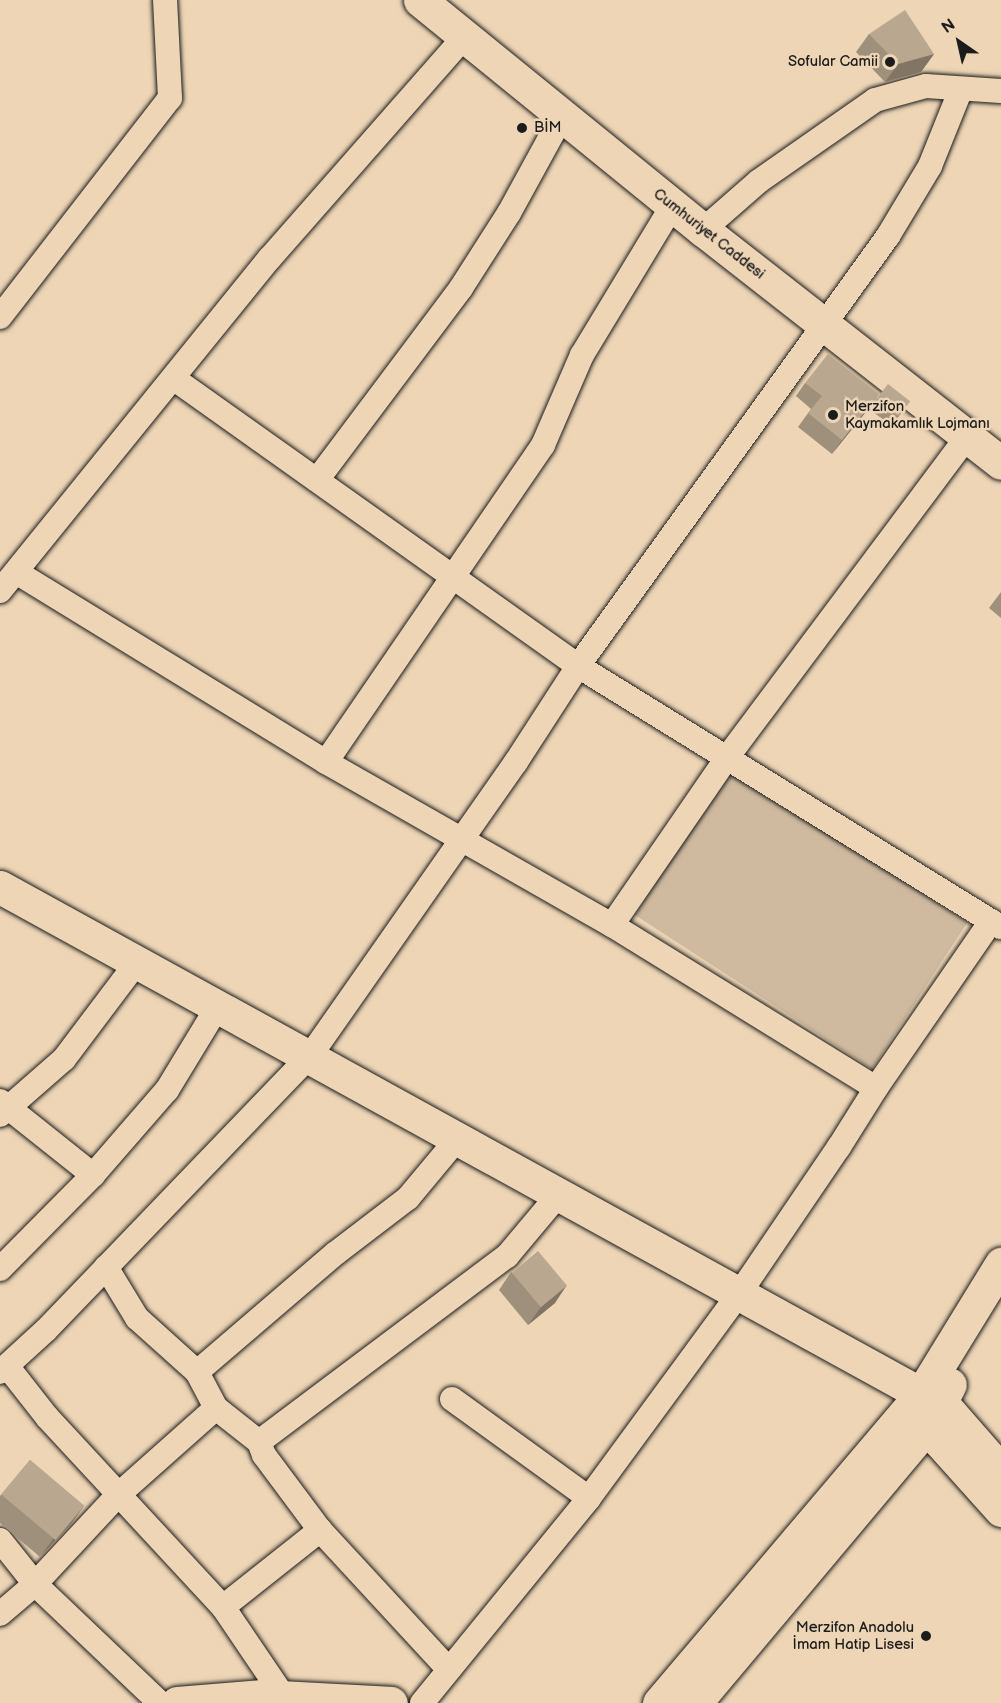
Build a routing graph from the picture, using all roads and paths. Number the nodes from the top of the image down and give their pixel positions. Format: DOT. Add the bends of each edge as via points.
graph roads {
  1 [pos="165,0"];
  2 [pos="420,0"];
  3 [pos="464,37"];
  4 [pos="961,89"];
  5 [pos="1001,91"];
  6 [pos="562,116"];
  7 [pos="673,205"];
  8 [pos="703,230"];
  9 [pos="0,317"];
  10 [pos="825,324"];
  11 [pos="173,378"];
  12 [pos="968,435"];
  13 [pos="1001,463"];
  14 [pos="317,480"];
  15 [pos="16,572"];
  16 [pos="452,577"];
  17 [pos="0,591"];
  18 [pos="578,666"];
  19 [pos="726,759"];
  20 [pos="326,762"];
  21 [pos="463,838"];
  22 [pos="0,887"];
  23 [pos="996,924"];
  24 [pos="612,925"];
  25 [pos="137,962"];
  26 [pos="218,1006"];
  27 [pos="310,1056"];
  28 [pos="876,1088"];
  29 [pos="3,1108"];
  30 [pos="458,1138"];
  31 [pos="93,1175"];
  32 [pos="559,1194"];
  33 [pos="1001,1264"];
  34 [pos="106,1267"];
  35 [pos="0,1269"];
  36 [pos="739,1294"];
  37 [pos="1001,1301"];
  38 [pos="4,1369"];
  39 [pos="197,1372"];
  40 [pos="452,1399"];
  41 [pos="931,1406"];
  42 [pos="216,1408"];
  43 [pos="259,1442"];
  44 [pos="1001,1470"];
  45 [pos="118,1496"];
  46 [pos="589,1498"];
  47 [pos="1001,1510"];
  48 [pos="320,1530"];
  49 [pos="0,1540"];
  50 [pos="35,1584"];
  51 [pos="223,1607"];
  52 [pos="0,1614"];
  53 [pos="449,1670"];
  54 [pos="284,1697"];
  55 [pos="160,1703"];
  56 [pos="177,1703"];
  57 [pos="391,1703"];
  58 [pos="422,1703"];
  59 [pos="659,1703"];
  60 [pos="695,1703"];
  1 -- 9 [label="street" via="170,98"];
  2 -- 3 [label="street, Cumhuriyet Caddesi"];
  3 -- 6 [label="street, Cumhuriyet Caddesi"];
  3 -- 11 [label="street" via="270,258"];
  4 -- 5 [label="street"];
  4 -- 8 [label="street" via="926,86 875,100 759,181"];
  4 -- 10 [label="street" via="947,128 910,202"];
  6 -- 7 [label="street, Cumhuriyet Caddesi"];
  6 -- 14 [label="street" via="509,213 461,288"];
  7 -- 8 [label="street, Cumhuriyet Caddesi"];
  7 -- 16 [label="street" via="582,355 543,445"];
  8 -- 10 [label="street, Cumhuriyet Caddesi"];
  10 -- 12 [label="street, Cumhuriyet Caddesi"];
  10 -- 18 [label="street"];
  11 -- 14 [label="street"];
  11 -- 15 [label="street"];
  12 -- 13 [label="street, Cumhuriyet Caddesi"];
  12 -- 19 [label="street"];
  14 -- 16 [label="street"];
  15 -- 17 [label="street"];
  15 -- 20 [label="street"];
  16 -- 18 [label="street"];
  16 -- 20 [label="street"];
  18 -- 19 [label="street"];
  18 -- 21 [label="street"];
  19 -- 23 [label="street"];
  19 -- 24 [label="street"];
  20 -- 21 [label="street"];
  21 -- 24 [label="street"];
  21 -- 27 [label="street"];
  22 -- 25 [label="street"];
  23 -- 28 [label="street"];
  24 -- 28 [label="street"];
  25 -- 26 [label="street"];
  25 -- 29 [label="street" via="64,1059"];
  26 -- 27 [label="street"];
  26 -- 31 [label="street" via="167,1090"];
  27 -- 30 [label="street"];
  27 -- 34 [label="street"];
  28 -- 36 [label="street"];
  29 -- 31 [label="street"];
  30 -- 32 [label="street"];
  30 -- 39 [label="street" via="408,1198 336,1253"];
  31 -- 35 [label="street"];
  32 -- 36 [label="street"];
  32 -- 43 [label="street" via="507,1256"];
  33 -- 41 [label="street"];
  34 -- 38 [label="street"];
  34 -- 39 [label="street" via="137,1318"];
  36 -- 41 [label="street"];
  36 -- 46 [label="street"];
  37 -- 41 [label="street"];
  38 -- 45 [label="street"];
  39 -- 42 [label="street"];
  40 -- 46 [label="street"];
  41 -- 44 [label="street"];
  41 -- 47 [label="street" via="939,1441"];
  41 -- 59 [label="street"];
  41 -- 60 [label="street"];
  42 -- 43 [label="street"];
  42 -- 45 [label="street"];
  43 -- 48 [label="street" via="264,1455"];
  45 -- 50 [label="street"];
  45 -- 51 [label="street"];
  46 -- 53 [label="street"];
  48 -- 51 [label="street"];
  48 -- 53 [label="street"];
  49 -- 50 [label="street"];
  50 -- 52 [label="street"];
  50 -- 55 [label="street"];
  51 -- 54 [label="street"];
  53 -- 58 [label="street"];
  54 -- 56 [label="street"];
  54 -- 57 [label="street"];
}
